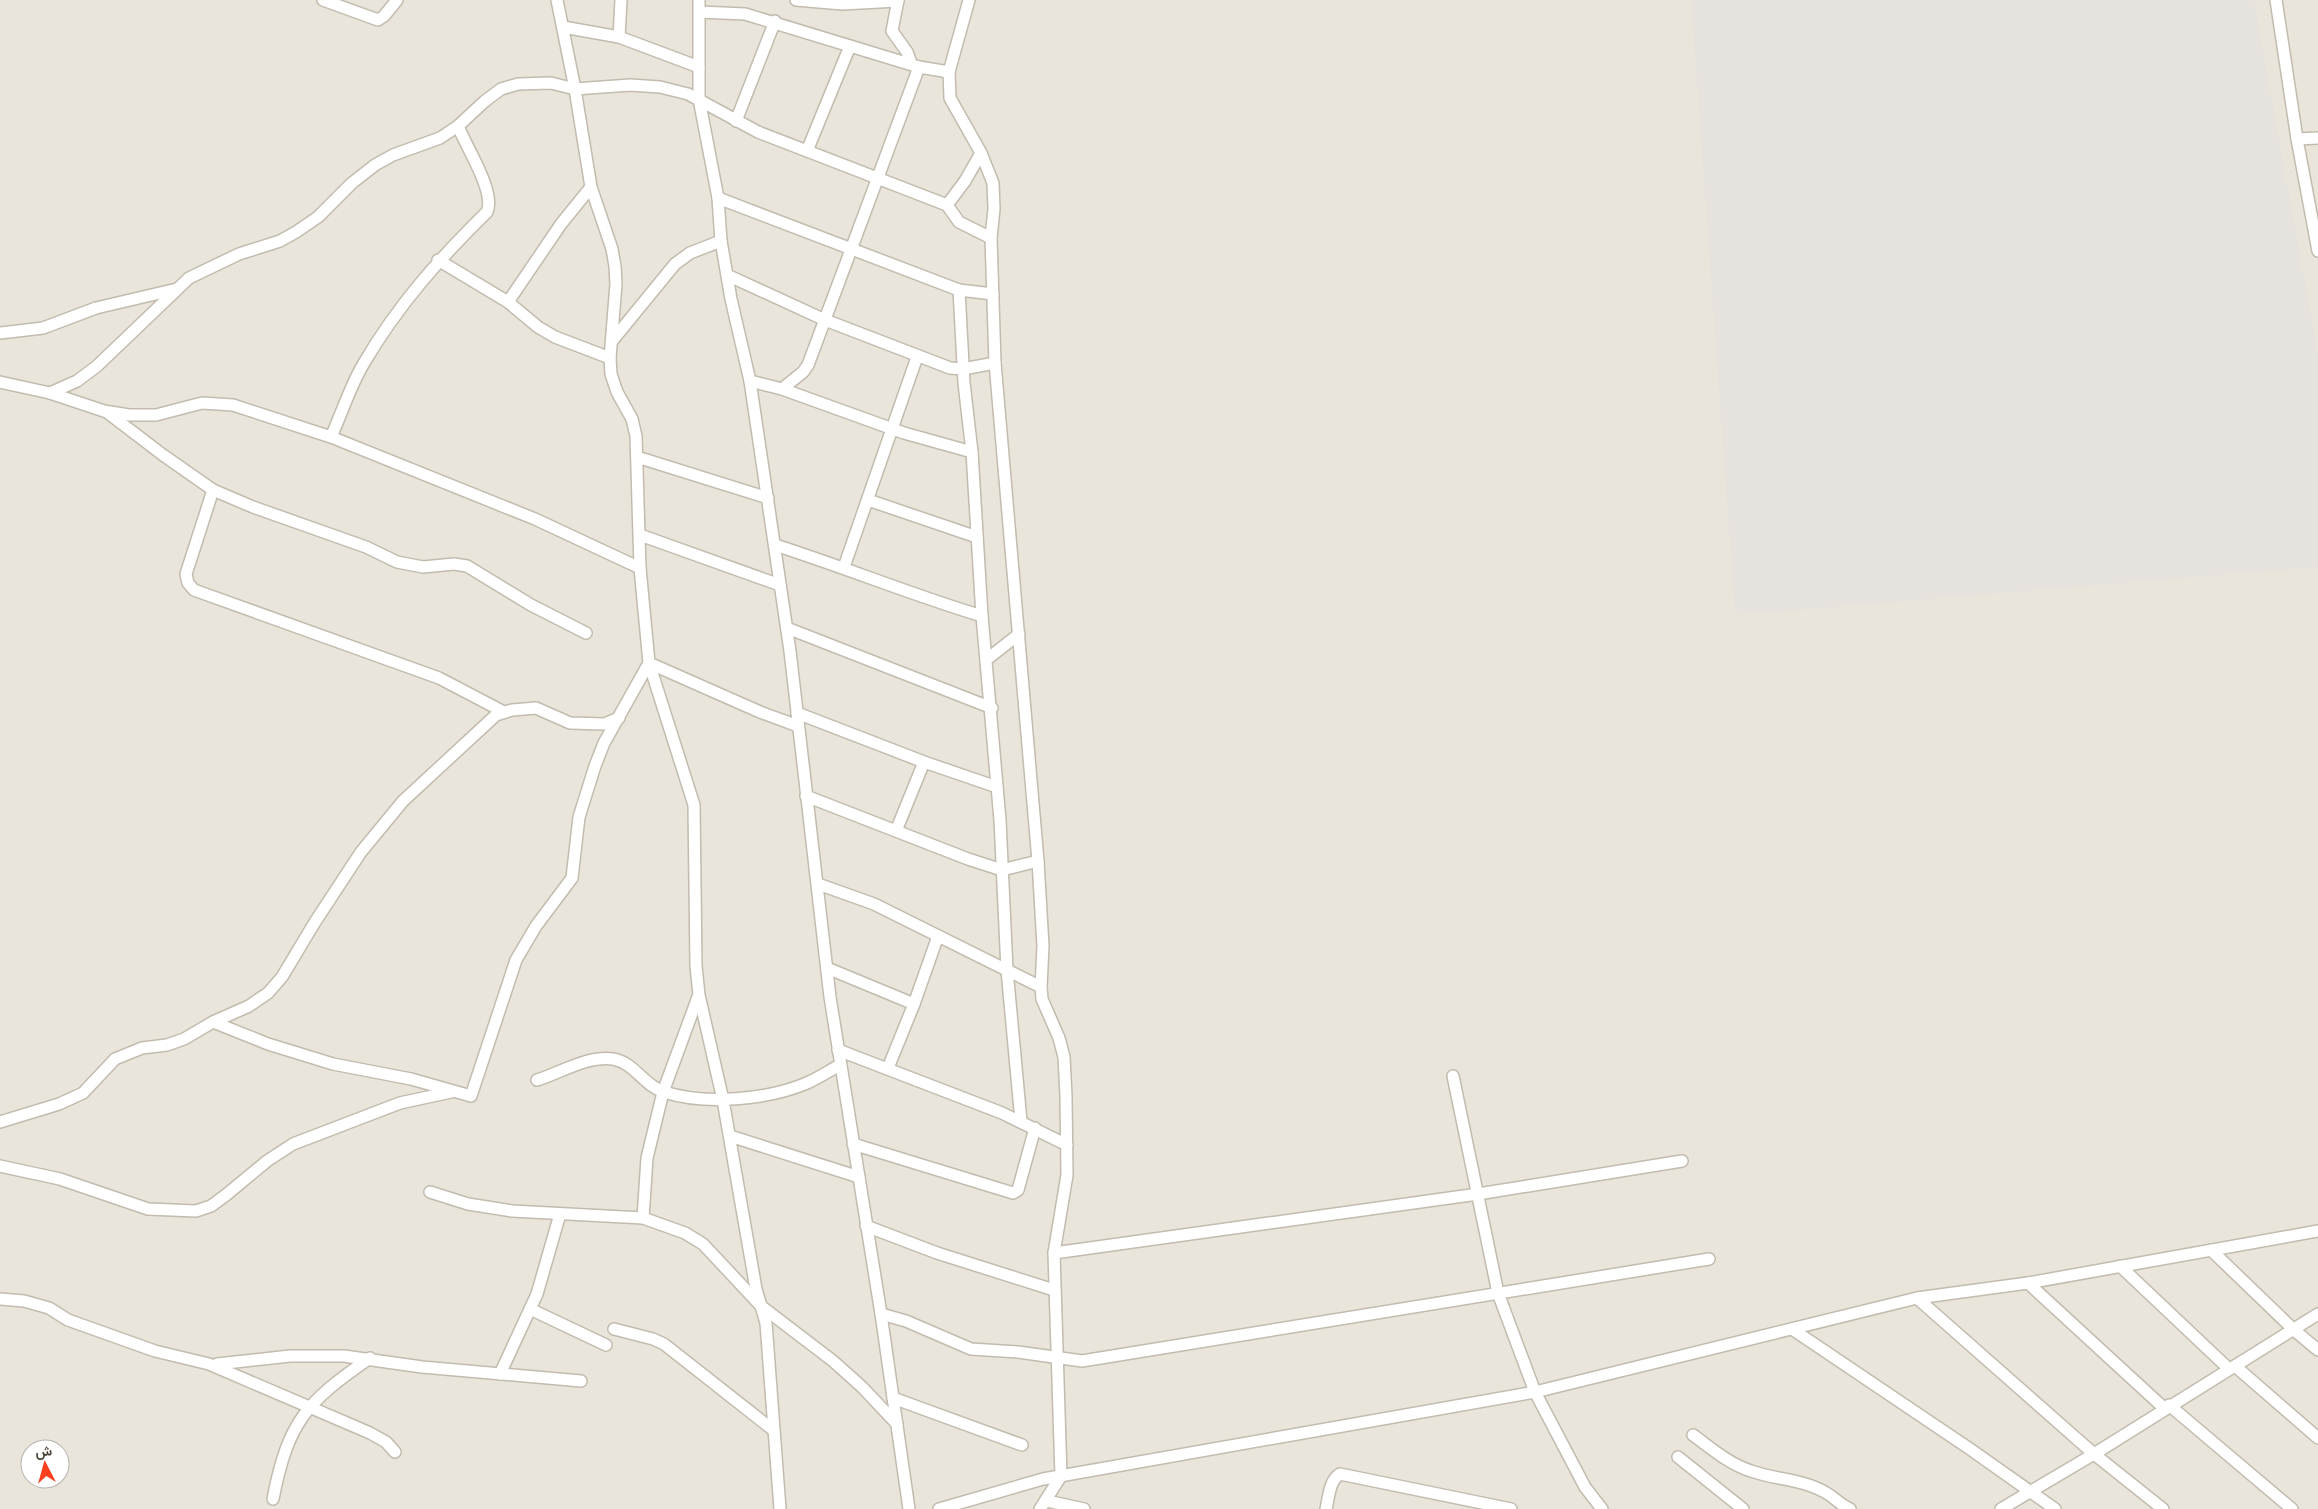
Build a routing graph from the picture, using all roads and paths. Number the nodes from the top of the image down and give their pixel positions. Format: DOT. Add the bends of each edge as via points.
graph roads {
  1 [pos="324,0"];
  2 [pos="397,0"];
  3 [pos="557,0"];
  4 [pos="621,0"];
  5 [pos="796,0"];
  6 [pos="898,0"];
  7 [pos="969,0"];
  8 [pos="2276,0"];
  9 [pos="819,1"];
  10 [pos="700,6"];
  11 [pos="775,21"];
  12 [pos="563,28"];
  13 [pos="619,37"];
  14 [pos="850,46"];
  15 [pos="915,65"];
  16 [pos="699,68"];
  17 [pos="949,72"];
  18 [pos="575,89"];
  19 [pos="699,100"];
  20 [pos="736,122"];
  21 [pos="458,126"];
  22 [pos="2318,138"];
  23 [pos="2297,139"];
  24 [pos="807,151"];
  25 [pos="981,153"];
  26 [pos="876,179"];
  27 [pos="591,187"];
  28 [pos="718,198"];
  29 [pos="946,205"];
  30 [pos="2314,208"];
  31 [pos="991,238"];
  32 [pos="721,241"];
  33 [pos="850,250"];
  34 [pos="2318,251"];
  35 [pos="438,260"];
  36 [pos="727,275"];
  37 [pos="177,288"];
  38 [pos="959,290"];
  39 [pos="993,294"];
  40 [pos="508,302"];
  41 [pos="825,320"];
  42 [pos="0,333"];
  43 [pos="612,341"];
  44 [pos="917,357"];
  45 [pos="610,358"];
  46 [pos="995,363"];
  47 [pos="963,369"];
  48 [pos="750,381"];
  49 [pos="0,382"];
  50 [pos="782,389"];
  51 [pos="50,393"];
  52 [pos="107,412"];
  53 [pos="894,429"];
  54 [pos="331,437"];
  55 [pos="972,452"];
  56 [pos="638,457"];
  57 [pos="213,490"];
  58 [pos="768,498"];
  59 [pos="868,500"];
  60 [pos="640,536"];
  61 [pos="977,537"];
  62 [pos="775,544"];
  63 [pos="844,567"];
  64 [pos="640,568"];
  65 [pos="780,586"];
  66 [pos="982,616"];
  67 [pos="786,628"];
  68 [pos="586,633"];
  69 [pos="1019,634"];
  70 [pos="986,660"];
  71 [pos="649,663"];
  72 [pos="992,708"];
  73 [pos="504,712"];
  74 [pos="797,713"];
  75 [pos="619,718"];
  76 [pos="798,726"];
  77 [pos="924,762"];
  78 [pos="998,787"];
  79 [pos="806,796"];
  80 [pos="896,831"];
  81 [pos="1038,861"];
  82 [pos="1002,870"];
  83 [pos="818,884"];
  84 [pos="938,936"];
  85 [pos="827,968"];
  86 [pos="1007,970"];
  87 [pos="1041,987"];
  88 [pos="699,995"];
  89 [pos="914,1004"];
  90 [pos="213,1022"];
  91 [pos="838,1050"];
  92 [pos="840,1065"];
  93 [pos="888,1068"];
  94 [pos="1453,1076"];
  95 [pos="537,1080"];
  96 [pos="451,1092"];
  97 [pos="663,1092"];
  98 [pos="723,1100"];
  99 [pos="1022,1121"];
  100 [pos="0,1122"];
  101 [pos="1035,1128"];
  102 [pos="730,1136"];
  103 [pos="853,1144"];
  104 [pos="1067,1144"];
  105 [pos="1682,1161"];
  106 [pos="0,1166"];
  107 [pos="858,1177"];
  108 [pos="430,1192"];
  109 [pos="1478,1194"];
  110 [pos="560,1214"];
  111 [pos="643,1218"];
  112 [pos="866,1226"];
  113 [pos="2318,1231"];
  114 [pos="2211,1250"];
  115 [pos="1054,1253"];
  116 [pos="1709,1259"];
  117 [pos="2120,1266"];
  118 [pos="2028,1283"];
  119 [pos="1054,1290"];
  120 [pos="1498,1294"];
  121 [pos="1918,1298"];
  122 [pos="0,1299"];
  123 [pos="761,1306"];
  124 [pos="530,1309"];
  125 [pos="881,1314"];
  126 [pos="2318,1314"];
  127 [pos="614,1329"];
  128 [pos="1792,1329"];
  129 [pos="2294,1330"];
  130 [pos="606,1344"];
  131 [pos="2318,1350"];
  132 [pos="370,1358"];
  133 [pos="1057,1359"];
  134 [pos="209,1364"];
  135 [pos="2232,1367"];
  136 [pos="500,1374"];
  137 [pos="581,1381"];
  138 [pos="1534,1392"];
  139 [pos="893,1398"];
  140 [pos="2167,1407"];
  141 [pos="307,1408"];
  142 [pos="897,1424"];
  143 [pos="772,1429"];
  144 [pos="1693,1435"];
  145 [pos="2318,1438"];
  146 [pos="1022,1445"];
  147 [pos="395,1452"];
  148 [pos="2094,1454"];
  149 [pos="1678,1457"];
  150 [pos="1061,1476"];
  151 [pos="2030,1492"];
  152 [pos="273,1499"];
  153 [pos="2148,1504"];
  154 [pos="1044,1505"];
  155 [pos="780,1509"];
  156 [pos="909,1509"];
  157 [pos="939,1509"];
  158 [pos="1084,1509"];
  159 [pos="1326,1509"];
  160 [pos="1511,1509"];
  161 [pos="1602,1509"];
  162 [pos="1743,1509"];
  163 [pos="1850,1509"];
  164 [pos="2001,1509"];
  165 [pos="2055,1509"];
  166 [pos="2163,1509"];
  167 [pos="2292,1509"];
  1 -- 2 [label="street" via="378,20"];
  3 -- 12 [label="street"];
  4 -- 13 [label="street"];
  5 -- 9 [label="street"];
  6 -- 9 [label="street"];
  6 -- 15 [label="street" via="892,32"];
  7 -- 17 [label="street"];
  8 -- 23 [label="street"];
  10 -- 11 [label="street"];
  10 -- 16 [label="street"];
  11 -- 14 [label="street"];
  11 -- 20 [label="street"];
  12 -- 13 [label="street"];
  12 -- 18 [label="street"];
  13 -- 16 [label="street"];
  14 -- 15 [label="street"];
  14 -- 24 [label="street"];
  15 -- 17 [label="street"];
  15 -- 26 [label="street"];
  16 -- 19 [label="street"];
  17 -- 25 [label="street" via="950,98"];
  18 -- 19 [label="street" via="630,85 660,87"];
  18 -- 21 [label="street" via="551,83 518,84 485,101"];
  18 -- 27 [label="street"];
  19 -- 20 [label="street"];
  19 -- 28 [label="street"];
  20 -- 24 [label="street"];
  21 -- 35 [label="street" via="484,182 490,206"];
  21 -- 37 [label="street" via="440,138 393,155 376,165 352,183 318,217 280,241 204,269"];
  22 -- 23 [label="street"];
  23 -- 30 [label="street"];
  24 -- 26 [label="street"];
  25 -- 29 [label="street"];
  25 -- 31 [label="street" via="992,183"];
  26 -- 29 [label="street"];
  26 -- 33 [label="street"];
  27 -- 40 [label="street" via="561,224"];
  27 -- 43 [label="street" via="612,249"];
  28 -- 32 [label="street"];
  28 -- 33 [label="street"];
  29 -- 31 [label="street" via="959,222"];
  30 -- 34 [label="street"];
  31 -- 39 [label="street"];
  32 -- 36 [label="street"];
  32 -- 43 [label="street" via="690,253 675,264"];
  33 -- 38 [label="street"];
  33 -- 41 [label="street"];
  35 -- 40 [label="street"];
  35 -- 54 [label="street" via="404,301 363,364"];
  36 -- 41 [label="street"];
  36 -- 48 [label="street"];
  37 -- 42 [label="street" via="96,308 43,328"];
  37 -- 51 [label="street" via="97,366 77,381"];
  38 -- 39 [label="street"];
  38 -- 47 [label="street"];
  39 -- 46 [label="street"];
  40 -- 45 [label="street" via="532,323 555,337"];
  41 -- 44 [label="street"];
  41 -- 50 [label="street" via="808,365"];
  43 -- 45 [label="street"];
  44 -- 47 [label="street"];
  44 -- 53 [label="street"];
  45 -- 56 [label="street" via="617,392 632,419"];
  46 -- 47 [label="street"];
  46 -- 69 [label="street"];
  47 -- 55 [label="street"];
  48 -- 50 [label="street"];
  48 -- 58 [label="street"];
  49 -- 51 [label="street"];
  50 -- 53 [label="street"];
  51 -- 52 [label="street"];
  52 -- 54 [label="street" via="156,415 202,403 233,405"];
  52 -- 57 [label="street"];
  53 -- 55 [label="street"];
  53 -- 59 [label="street"];
  54 -- 64 [label="street" via="535,519"];
  55 -- 61 [label="street"];
  56 -- 58 [label="street"];
  56 -- 60 [label="street"];
  57 -- 68 [label="street" via="366,547 397,562 423,567 467,566 531,605"];
  57 -- 73 [label="street" via="186,574 194,590 439,678"];
  58 -- 62 [label="street"];
  59 -- 61 [label="street"];
  59 -- 63 [label="street"];
  60 -- 64 [label="street"];
  60 -- 65 [label="street"];
  61 -- 66 [label="street"];
  62 -- 63 [label="street"];
  62 -- 65 [label="street"];
  63 -- 66 [label="street" via="925,599"];
  64 -- 71 [label="street"];
  65 -- 67 [label="street"];
  66 -- 70 [label="street"];
  67 -- 72 [label="street"];
  67 -- 74 [label="street"];
  69 -- 70 [label="street"];
  69 -- 81 [label="street"];
  70 -- 72 [label="street"];
  71 -- 75 [label="street"];
  71 -- 76 [label="street"];
  71 -- 88 [label="street" via="694,805"];
  72 -- 78 [label="street"];
  73 -- 75 [label="street" via="536,708 570,723 588,725 604,724"];
  73 -- 90 [label="street" via="496,715 403,801 361,852 282,977 268,993 249,1006"];
  74 -- 76 [label="street"];
  74 -- 77 [label="street"];
  75 -- 96 [label="street" via="604,743 579,817 572,878 536,926 516,960 470,1096"];
  76 -- 79 [label="street"];
  77 -- 78 [label="street"];
  77 -- 80 [label="street"];
  78 -- 82 [label="street"];
  79 -- 80 [label="street"];
  79 -- 83 [label="street"];
  80 -- 82 [label="street"];
  81 -- 82 [label="street"];
  81 -- 87 [label="street" via="1043,946"];
  82 -- 86 [label="street"];
  83 -- 84 [label="street" via="874,904"];
  83 -- 85 [label="street"];
  84 -- 86 [label="street"];
  84 -- 89 [label="street"];
  85 -- 89 [label="street"];
  85 -- 91 [label="street"];
  86 -- 87 [label="street"];
  86 -- 99 [label="street"];
  87 -- 104 [label="street" via="1064,1057"];
  88 -- 97 [label="street"];
  88 -- 98 [label="street"];
  89 -- 93 [label="street"];
  90 -- 96 [label="street" via="268,1044 333,1064 411,1079"];
  90 -- 100 [label="street" via="184,1039 168,1045 142,1048 115,1059 84,1093"];
  91 -- 92 [label="street"];
  91 -- 93 [label="street"];
  92 -- 98 [label="street" via="791,1088"];
  92 -- 103 [label="street"];
  93 -- 99 [label="street"];
  94 -- 109 [label="street"];
  95 -- 97 [label="street" via="589,1061 614,1059 624,1062 651,1086"];
  96 -- 106 [label="street" via="383,1109 293,1144 218,1201 196,1211 148,1209 60,1179"];
  97 -- 98 [label="street"];
  97 -- 111 [label="street" via="647,1158"];
  98 -- 102 [label="street"];
  99 -- 101 [label="street"];
  101 -- 103 [label="street" via="1018,1190 1013,1193"];
  101 -- 104 [label="street"];
  102 -- 107 [label="street"];
  102 -- 123 [label="street"];
  103 -- 107 [label="street"];
  104 -- 115 [label="street" via="1067,1175"];
  105 -- 109 [label="street"];
  107 -- 112 [label="street"];
  108 -- 110 [label="street" via="468,1204"];
  109 -- 115 [label="street"];
  109 -- 120 [label="street"];
  110 -- 111 [label="street"];
  110 -- 124 [label="street"];
  111 -- 123 [label="street" via="668,1226 703,1244"];
  112 -- 119 [label="street" via="937,1253"];
  112 -- 125 [label="street"];
  113 -- 114 [label="street"];
  114 -- 117 [label="street"];
  114 -- 129 [label="street"];
  115 -- 119 [label="street"];
  116 -- 120 [label="street"];
  117 -- 118 [label="street"];
  117 -- 135 [label="street"];
  118 -- 121 [label="street"];
  118 -- 140 [label="street"];
  119 -- 133 [label="street"];
  120 -- 133 [label="street" via="1082,1361"];
  120 -- 138 [label="street"];
  121 -- 128 [label="street"];
  121 -- 148 [label="street"];
  122 -- 134 [label="street" via="49,1308 68,1320 155,1351"];
  123 -- 142 [label="street" via="833,1361"];
  123 -- 143 [label="street" via="768,1343"];
  124 -- 130 [label="street"];
  124 -- 136 [label="street"];
  125 -- 133 [label="street" via="971,1348"];
  125 -- 139 [label="street"];
  126 -- 129 [label="street"];
  127 -- 143 [label="street" via="664,1344"];
  128 -- 138 [label="street"];
  128 -- 151 [label="street"];
  129 -- 131 [label="street"];
  129 -- 135 [label="street"];
  132 -- 134 [label="street" via="290,1356"];
  132 -- 136 [label="street" via="422,1367"];
  132 -- 141 [label="street"];
  133 -- 150 [label="street"];
  134 -- 141 [label="street"];
  135 -- 140 [label="street"];
  135 -- 145 [label="street"];
  136 -- 137 [label="street"];
  138 -- 150 [label="street"];
  138 -- 161 [label="street" via="1585,1487"];
  139 -- 142 [label="street"];
  139 -- 146 [label="street"];
  140 -- 148 [label="street"];
  140 -- 167 [label="street"];
  141 -- 147 [label="street" via="370,1433 386,1442"];
  141 -- 152 [label="street" via="289,1439"];
  142 -- 156 [label="street"];
  143 -- 155 [label="street"];
  144 -- 163 [label="street" via="1734,1465 1789,1479 1828,1494"];
  148 -- 151 [label="street"];
  148 -- 153 [label="street"];
  149 -- 162 [label="street"];
  150 -- 154 [label="street"];
  150 -- 157 [label="street"];
  151 -- 164 [label="street"];
  151 -- 165 [label="street"];
  153 -- 166 [label="street"];
  154 -- 158 [label="street"];
  159 -- 160 [label="street" via="1332,1482 1340,1474"];
}
